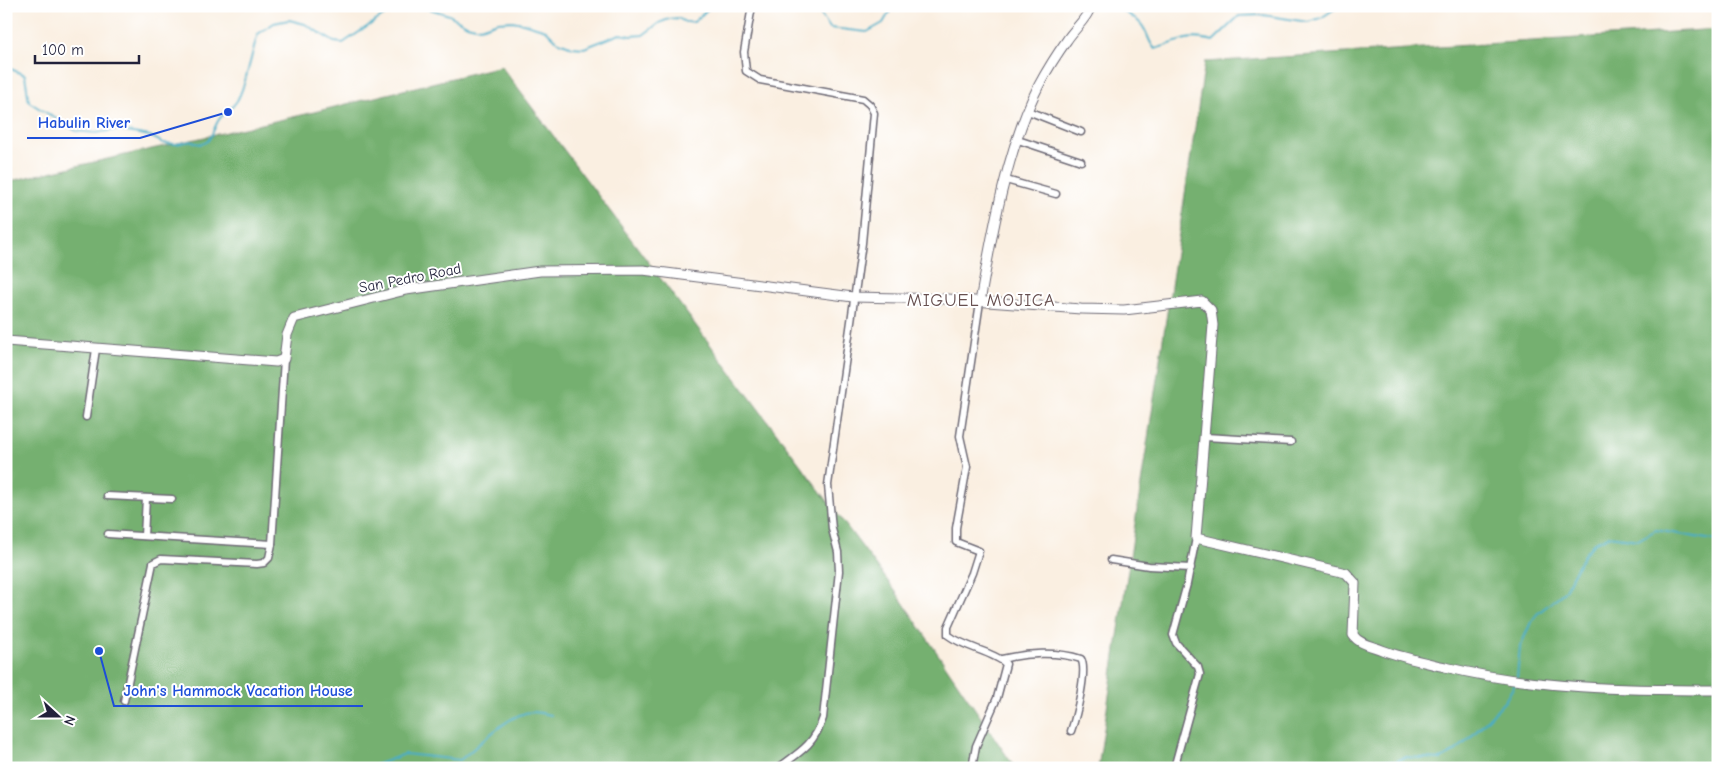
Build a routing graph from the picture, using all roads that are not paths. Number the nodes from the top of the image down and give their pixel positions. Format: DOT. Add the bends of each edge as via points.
graph roads {
  1 [pos="1091,6"];
  2 [pos="751,8"];
  3 [pos="1028,111"];
  4 [pos="1081,132"];
  5 [pos="1018,140"];
  6 [pos="1081,160"];
  7 [pos="1006,180"];
  8 [pos="1056,194"];
  9 [pos="853,297"];
  10 [pos="980,302"];
  11 [pos="6,341"];
  12 [pos="96,349"];
  13 [pos="284,360"];
  14 [pos="86,417"];
  15 [pos="1205,437"];
  16 [pos="1291,442"];
  17 [pos="107,496"];
  18 [pos="146,498"];
  19 [pos="172,499"];
  20 [pos="108,534"];
  21 [pos="144,536"];
  22 [pos="1196,538"];
  23 [pos="272,544"];
  24 [pos="1112,560"];
  25 [pos="1191,568"];
  26 [pos="1002,659"];
  27 [pos="1718,690"];
  28 [pos="124,701"];
  29 [pos="1071,730"];
  30 [pos="778,768"];
  31 [pos="972,768"];
  32 [pos="1174,768"];
  1 -- 3 [label="street" via="1086,18 1053,61"];
  2 -- 9 [label="street" via="744,52 746,71 760,80 863,99 874,113 866,210"];
  3 -- 4 [label="street"];
  3 -- 5 [label="street"];
  5 -- 6 [label="street"];
  5 -- 7 [label="street"];
  7 -- 8 [label="street"];
  7 -- 10 [label="street"];
  9 -- 10 [label="street"];
  9 -- 13 [label="street, San Pedro Road" via="643,270 540,270 406,290 294,318 287,335"];
  9 -- 30 [label="street" via="828,485 839,571 823,718 817,735"];
  10 -- 15 [label="street" via="1124,310 1202,301 1211,310 1213,325"];
  10 -- 26 [label="street" via="960,436 966,467 956,528 956,542 979,551 948,635 972,649"];
  11 -- 12 [label="street"];
  12 -- 13 [label="street" via="234,360"];
  12 -- 14 [label="street"];
  13 -- 23 [label="street"];
  15 -- 16 [label="street"];
  15 -- 22 [label="street"];
  17 -- 18 [label="street"];
  18 -- 19 [label="street"];
  18 -- 21 [label="street"];
  20 -- 21 [label="street"];
  21 -- 23 [label="street"];
  22 -- 25 [label="street"];
  22 -- 27 [label="street" via="1346,573 1354,583 1352,628 1357,641 1397,656 1518,681 1616,690"];
  23 -- 28 [label="street" via="269,558 264,563 161,559 153,563"];
  24 -- 25 [label="street"];
  25 -- 32 [label="street" via="1173,640 1198,667 1200,674"];
  26 -- 29 [label="street" via="1043,654 1081,659 1084,666"];
  26 -- 31 [label="street" via="1006,671 976,746"];
}
